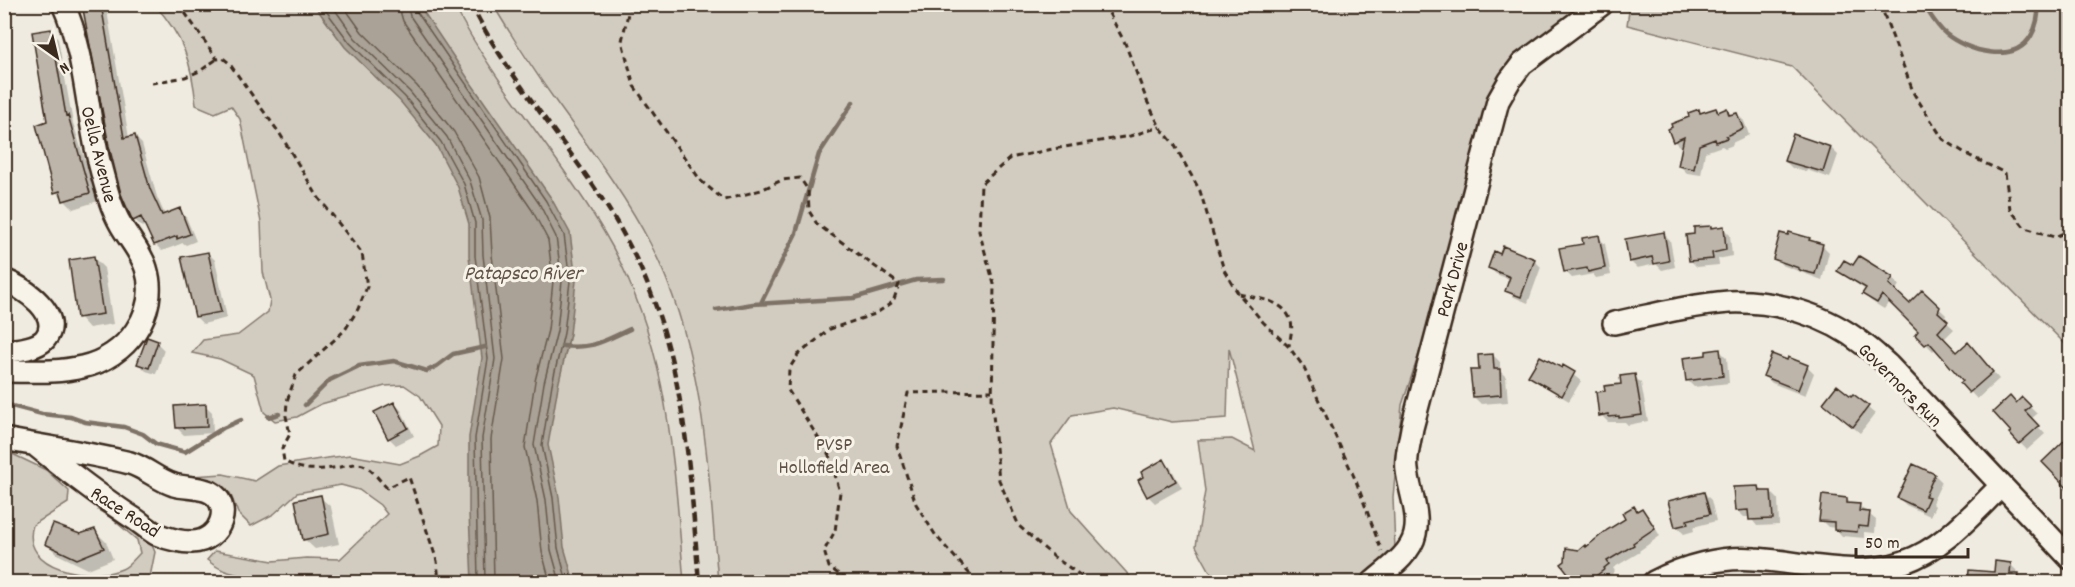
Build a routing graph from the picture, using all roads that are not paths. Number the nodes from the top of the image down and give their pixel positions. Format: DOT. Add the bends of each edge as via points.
graph roads {
  1 [pos="63,4"];
  2 [pos="1602,4"];
  3 [pos="4,280"];
  4 [pos="1614,322"];
  5 [pos="4,351"];
  6 [pos="4,371"];
  7 [pos="4,439"];
  8 [pos="35,445"];
  9 [pos="2001,486"];
  10 [pos="2070,558"];
  11 [pos="1802,574"];
  12 [pos="1372,582"];
  13 [pos="1654,582"];
  1 -- 6 [label="street, Oella Avenue" via="73,27 104,181 111,205 146,267 149,301 130,338 104,359 60,371"];
  2 -- 12 [label="street, Park Drive" via="1522,64 1498,101 1412,428 1406,468 1415,536 1408,548"];
  3 -- 5 [label="street" via="28,291 48,316 50,328 45,339 34,345"];
  4 -- 9 [label="street, Governors Run" via="1728,303 1758,303 1831,323 1888,365"];
  7 -- 8 [label="street, Race Road"];
  8 -- 8 [label="street, Race Road" via="130,464 173,485 209,492 220,507 221,526 205,540 191,542 157,534"];
  9 -- 10 [label="street, Governors Run"];
  9 -- 11 [label="street" via="1950,536 1905,562 1882,568"];
  11 -- 13 [label="street" via="1754,559 1725,559"];
}
